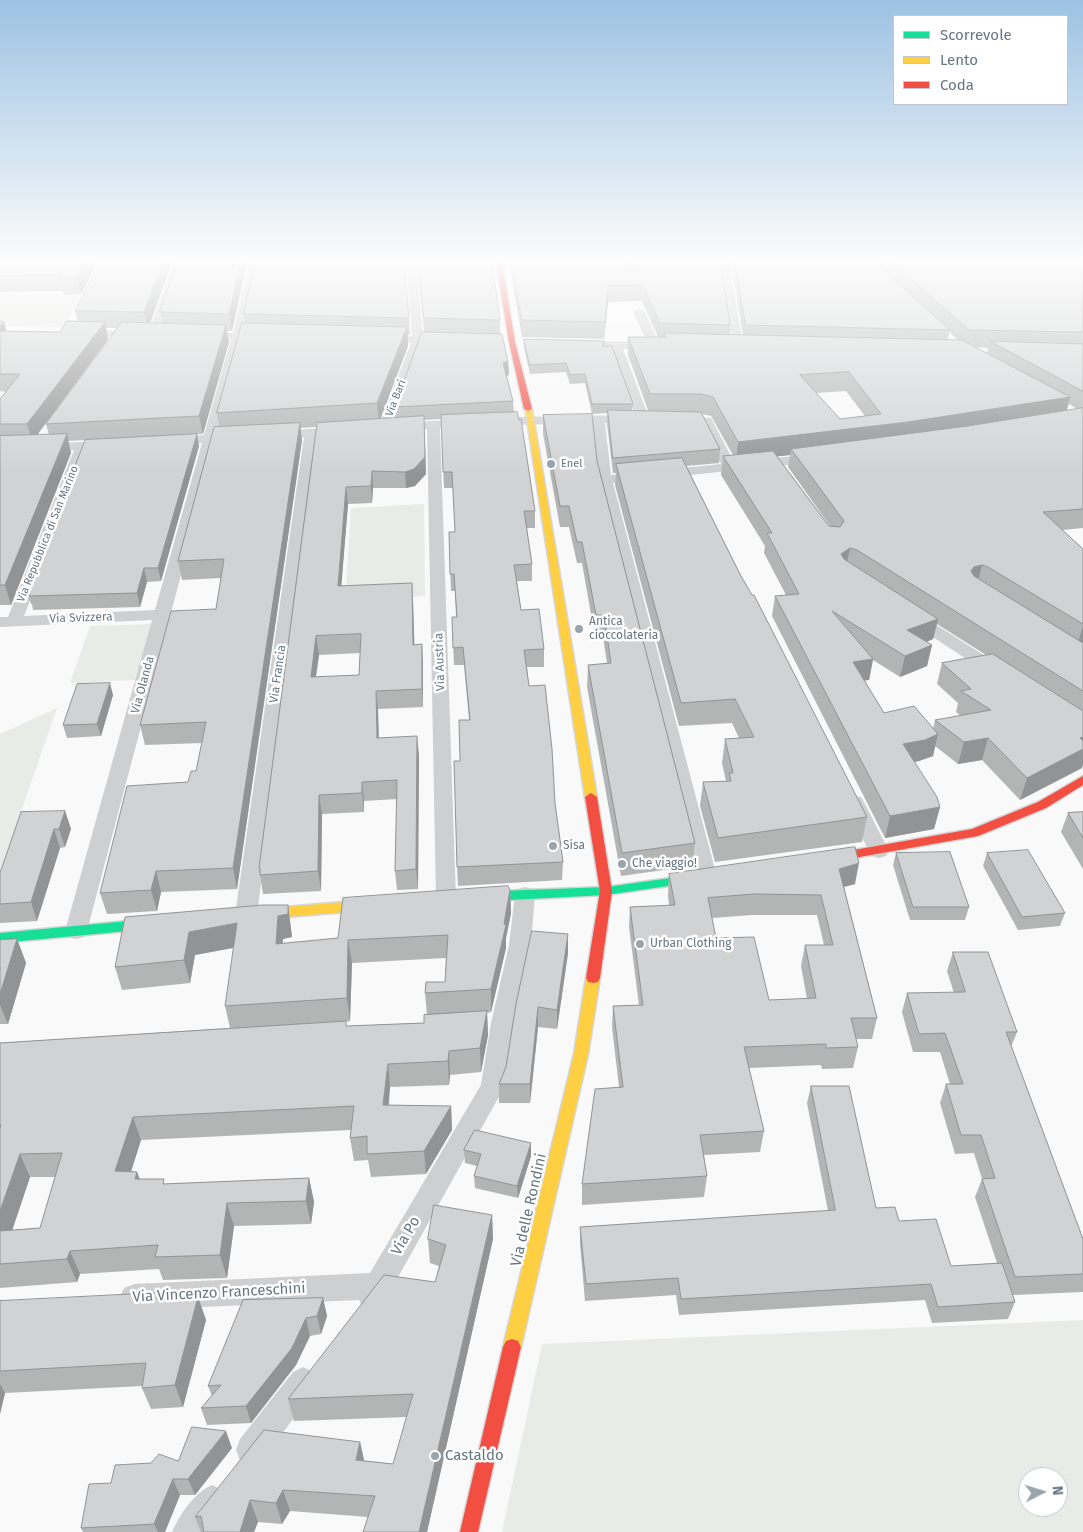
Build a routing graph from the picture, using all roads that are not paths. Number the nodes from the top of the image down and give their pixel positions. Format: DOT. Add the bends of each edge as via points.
graph roads {
  1 [pos="107,333"];
  2 [pos="417,333"];
  3 [pos="511,333"];
  4 [pos="652,333"];
  5 [pos="736,333"];
  6 [pos="120,334"];
  7 [pos="158,334"];
  8 [pos="191,335"];
  9 [pos="238,336"];
  10 [pos="278,337"];
  11 [pos="368,339"];
  12 [pos="418,340"];
  13 [pos="455,341"];
  14 [pos="569,344"];
  15 [pos="616,345"];
  16 [pos="111,346"];
  17 [pos="659,346"];
  18 [pos="739,348"];
  19 [pos="598,418"];
  20 [pos="671,419"];
  21 [pos="530,420"];
  22 [pos="497,422"];
  23 [pos="479,423"];
  24 [pos="434,425"];
  25 [pos="357,430"];
  26 [pos="48,432"];
  27 [pos="311,433"];
  28 [pos="265,436"];
  29 [pos="246,437"];
  30 [pos="209,439"];
  31 [pos="160,442"];
  32 [pos="121,444"];
  33 [pos="82,447"];
  34 [pos="37,448"];
  35 [pos="0,449"];
  36 [pos="825,457"];
  37 [pos="776,463"];
  38 [pos="730,468"];
  39 [pos="689,472"];
  40 [pos="787,479"];
  41 [pos="605,480"];
  42 [pos="698,490"];
  43 [pos="896,606"];
  44 [pos="163,615"];
  45 [pos="7,622"];
  46 [pos="1010,680"];
  47 [pos="1083,780"];
  48 [pos="848,789"];
  49 [pos="879,851"];
  50 [pos="812,861"];
  51 [pos="712,876"];
  52 [pos="606,891"];
  53 [pos="525,894"];
  54 [pos="441,899"];
  55 [pos="389,903"];
  56 [pos="241,916"];
  57 [pos="170,922"];
  58 [pos="76,931"];
  59 [pos="0,938"];
  60 [pos="378,1286"];
  61 [pos="109,1298"];
  62 [pos="354,1317"];
  63 [pos="318,1364"];
  64 [pos="188,1532"];
  65 [pos="469,1532"];
  1 -- 6 [label="street"];
  2 -- 12 [label="street"];
  3 -- 21 [label="street, Via delle Rondini"];
  4 -- 17 [label="street"];
  5 -- 18 [label="street"];
  6 -- 7 [label="street"];
  6 -- 16 [label="street"];
  8 -- 9 [label="street"];
  9 -- 10 [label="street"];
  9 -- 30 [label="street, Via Olanda"];
  11 -- 12 [label="street"];
  12 -- 13 [label="street"];
  12 -- 24 [label="street, Via Bari" via="380,429"];
  14 -- 15 [label="street"];
  15 -- 17 [label="street"];
  15 -- 19 [label="street" via="647,418"];
  19 -- 21 [label="street"];
  19 -- 41 [label="street"];
  20 -- 38 [label="street" via="706,422"];
  21 -- 22 [label="street"];
  21 -- 52 [label="street, Via delle Rondini"];
  23 -- 24 [label="street"];
  24 -- 54 [label="street, Via Austria"];
  25 -- 27 [label="street"];
  26 -- 34 [label="street"];
  27 -- 28 [label="street"];
  27 -- 56 [label="street, Via Francia"];
  29 -- 30 [label="street"];
  30 -- 31 [label="street"];
  30 -- 44 [label="street, Via Olanda"];
  32 -- 33 [label="street"];
  33 -- 34 [label="street"];
  33 -- 45 [label="street, Via Repubblica di San Marino"];
  34 -- 35 [label="street"];
  36 -- 37 [label="street"];
  37 -- 38 [label="street"];
  37 -- 40 [label="street"];
  38 -- 39 [label="street"];
  39 -- 41 [label="street"];
  39 -- 42 [label="street"];
  41 -- 51 [label="street"];
  43 -- 46 [label="street"];
  44 -- 45 [label="street, Via Svizzera"];
  44 -- 58 [label="street, Via Olanda"];
  47 -- 49 [label="street" via="1042,805 974,833"];
  48 -- 49 [label="street"];
  49 -- 50 [label="street"];
  51 -- 52 [label="street"];
  52 -- 53 [label="street"];
  52 -- 65 [label="street, Via delle Rondini" via="581,1054"];
  53 -- 54 [label="street"];
  53 -- 60 [label="street, Via Po" via="520,945 493,1024 493,1086"];
  55 -- 56 [label="street"];
  57 -- 58 [label="street"];
  58 -- 59 [label="street"];
  60 -- 61 [label="street, Via Vincenzo Franceschini"];
  60 -- 62 [label="street, Via Po"];
  63 -- 64 [label="street"];
}
